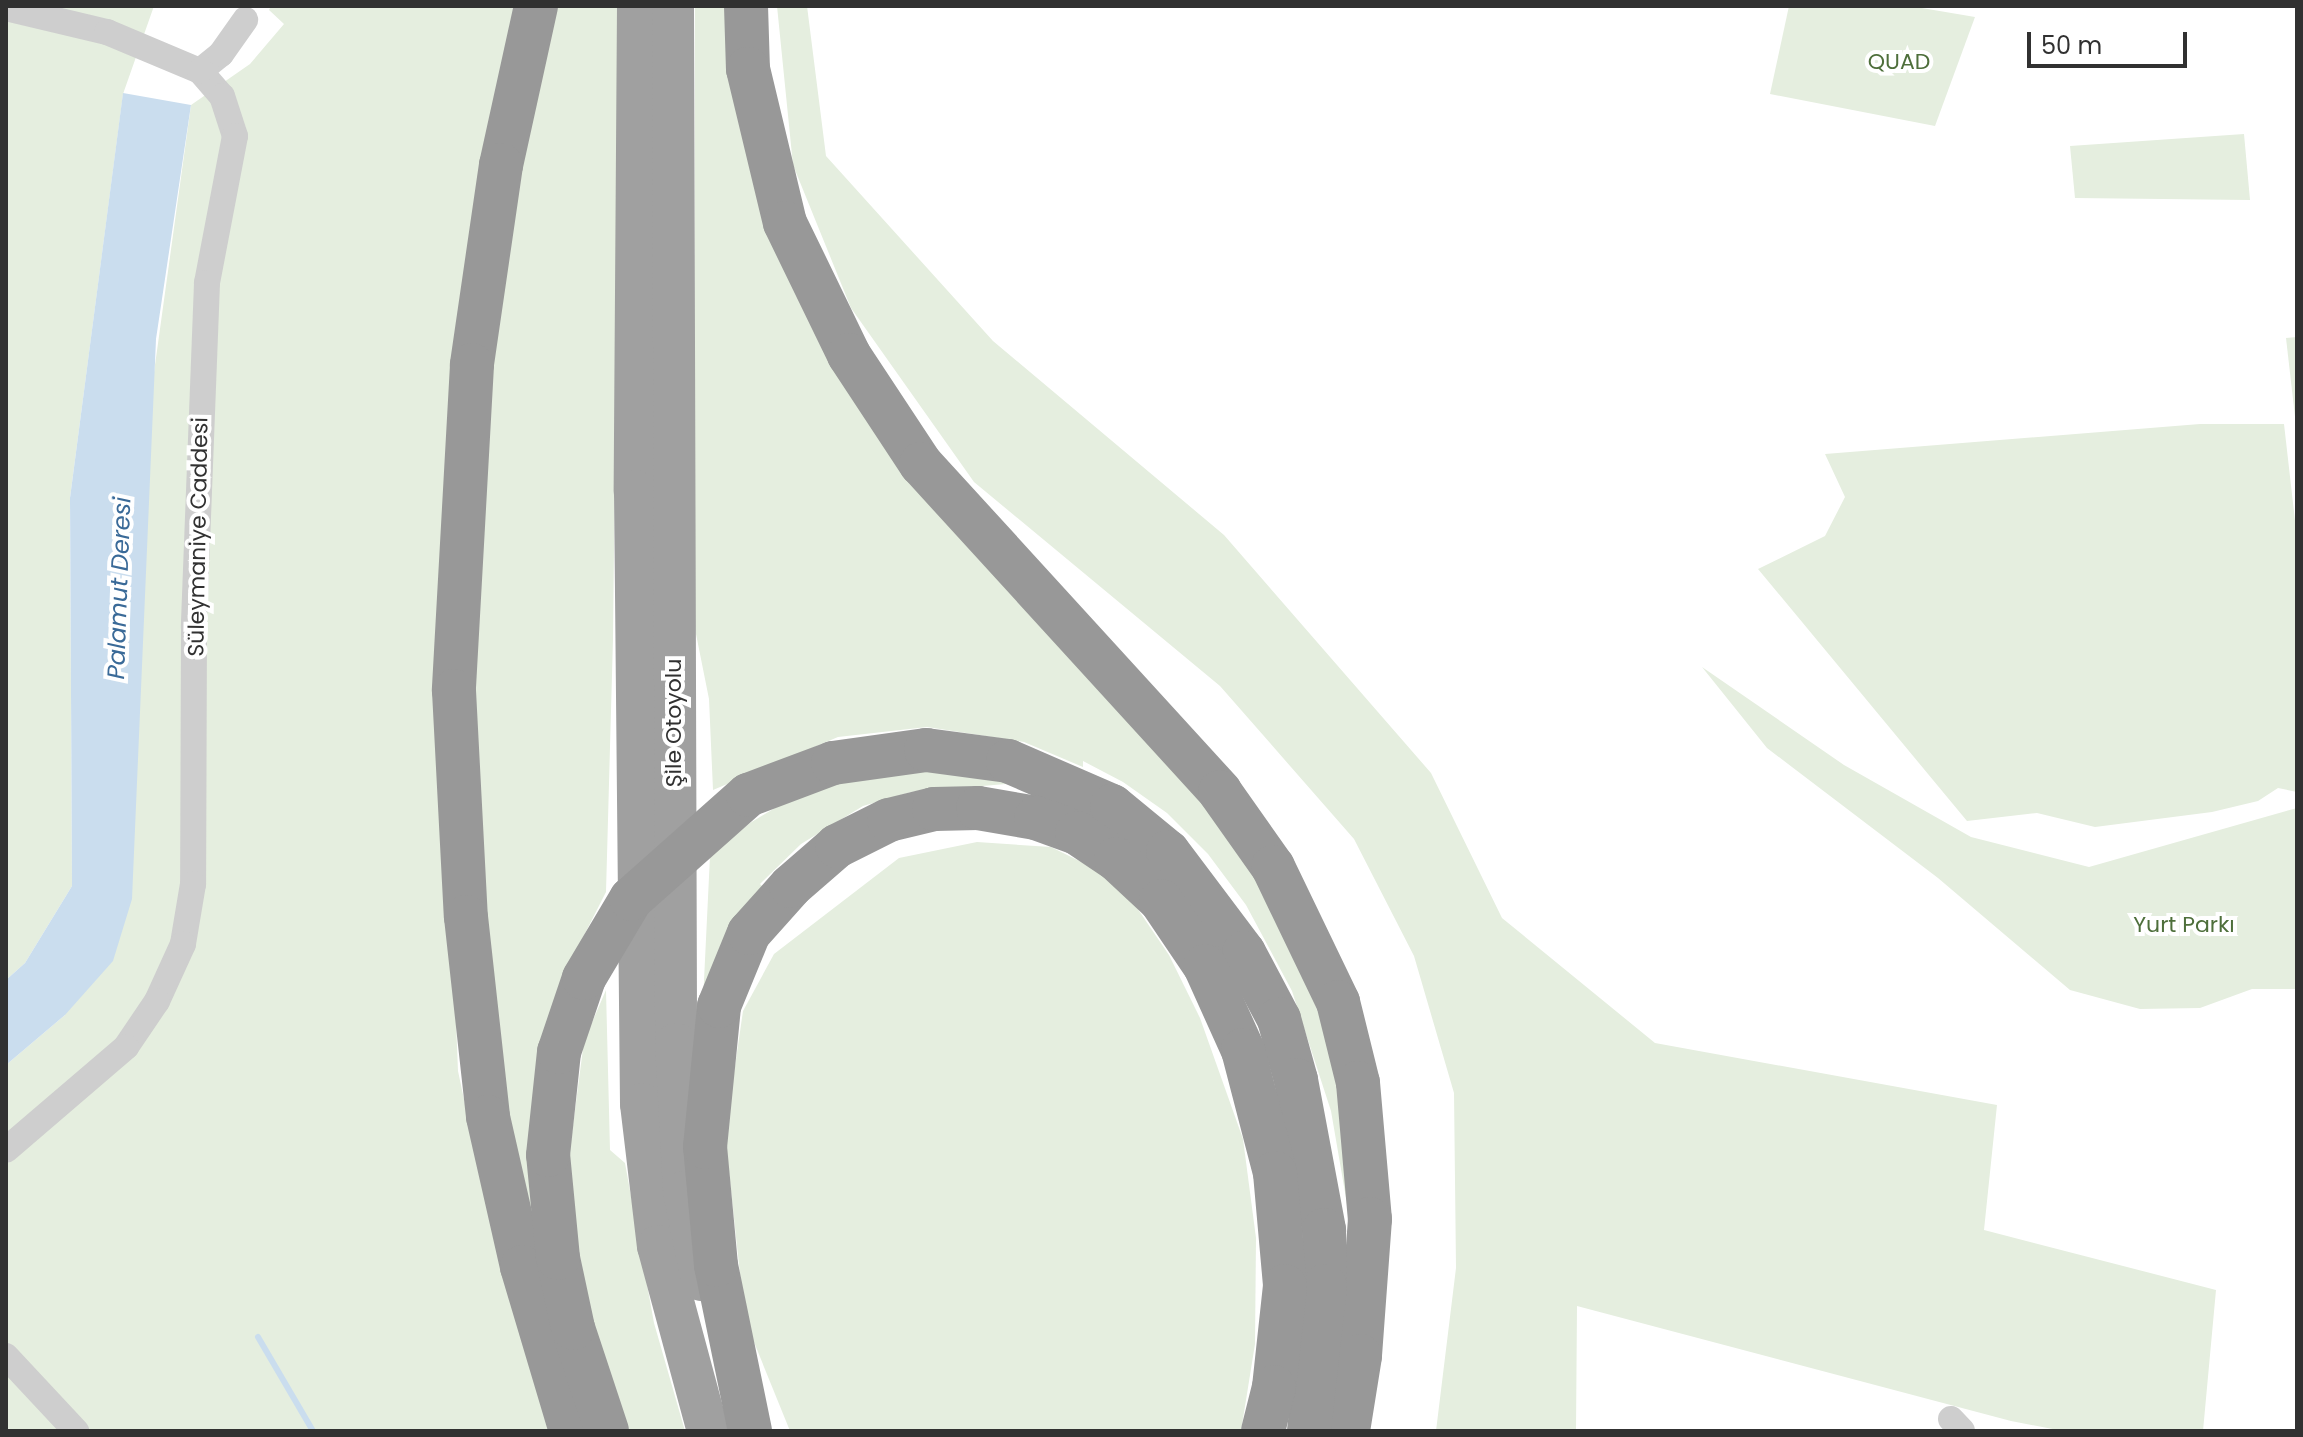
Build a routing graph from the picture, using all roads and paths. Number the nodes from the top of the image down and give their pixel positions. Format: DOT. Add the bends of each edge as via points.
graph roads {
  1 [pos="536,6"];
  2 [pos="638,6"];
  3 [pos="673,6"];
  4 [pos="746,6"];
  5 [pos="6,8"];
  6 [pos="245,20"];
  7 [pos="200,71"];
  8 [pos="6,1150"];
  9 [pos="6,1356"];
  10 [pos="76,1431"];
  11 [pos="571,1431"];
  12 [pos="607,1431"];
  13 [pos="708,1431"];
  14 [pos="748,1431"];
  15 [pos="1263,1431"];
  16 [pos="1309,1431"];
  17 [pos="1348,1431"];
  1 -- 11 [label="highway" via="501,165 472,365 454,691 467,933 488,1117 522,1267"];
  2 -- 13 [label="highway, Şile Otoyolu" via="635,507 641,1104 658,1246"];
  3 -- 14 [label="highway, Şile Otoyolu" via="676,1044 682,1163 713,1334"];
  4 -- 17 [label="highway" via="748,69 785,223 849,355 921,464 1220,792 1273,867 1338,1002 1358,1083 1370,1219 1360,1356"];
  5 -- 7 [label="street, Süleymaniye Caddesi" via="107,32"];
  6 -- 7 [label="street" via="221,54"];
  7 -- 8 [label="street, Süleymaniye Caddesi" via="222,96 235,136 207,283 194,627 193,884 183,944 157,1001 126,1047"];
  9 -- 10 [label="street"];
  12 -- 16 [label="highway" via="573,1328 558,1258 549,1120 559,1052 584,978 631,899 713,821 783,778 833,763 926,750 1008,761 1112,806 1168,852 1244,953 1279,1019 1324,1230 1325,1286"];
  14 -- 15 [label="highway" via="716,1265 705,1147 719,1006 749,933 837,846 889,820 934,809 978,808 1036,818 1077,833 1116,859 1161,901 1212,980 1243,1050 1275,1173 1285,1286 1274,1387"];
}
